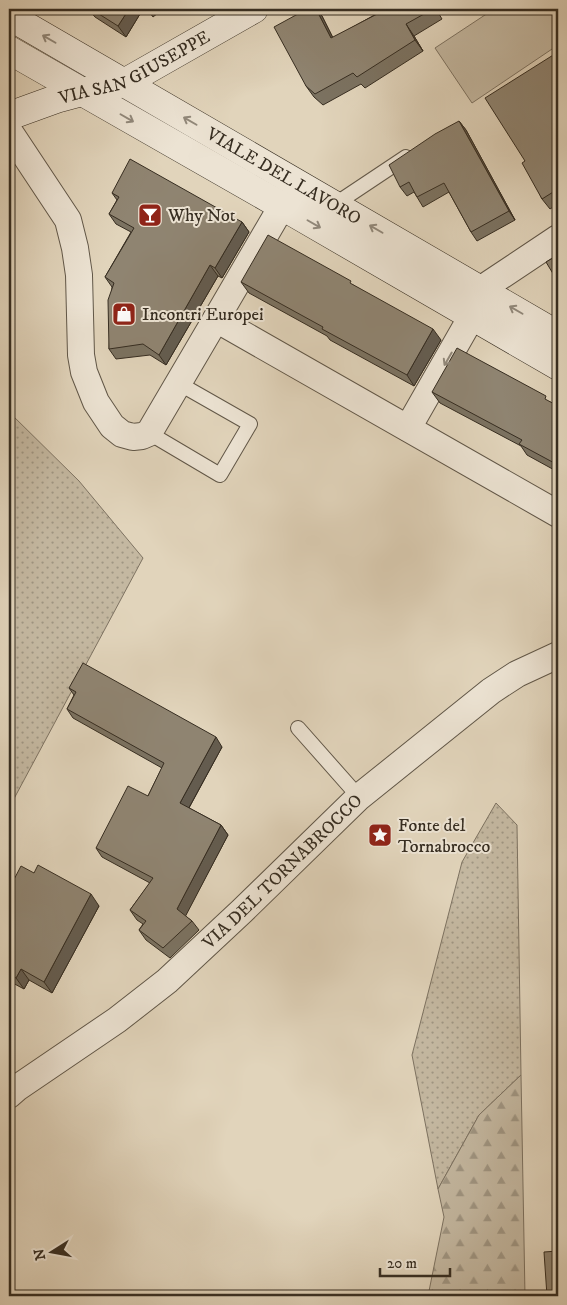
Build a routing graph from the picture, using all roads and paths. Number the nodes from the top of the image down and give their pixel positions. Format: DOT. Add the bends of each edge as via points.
graph roads {
  1 [pos="254,9"];
  2 [pos="9,16"];
  3 [pos="9,50"];
  4 [pos="124,83"];
  5 [pos="82,92"];
  6 [pos="9,116"];
  7 [pos="9,131"];
  8 [pos="414,151"];
  9 [pos="334,204"];
  10 [pos="282,206"];
  11 [pos="558,238"];
  12 [pos="480,290"];
  13 [pos="472,316"];
  14 [pos="216,319"];
  15 [pos="558,335"];
  16 [pos="558,366"];
  17 [pos="178,383"];
  18 [pos="408,428"];
  19 [pos="149,433"];
  20 [pos="558,514"];
  21 [pos="558,655"];
  22 [pos="298,728"];
  23 [pos="359,797"];
  24 [pos="9,1095"];
  1 -- 4 [label="main road, VIA SAN GIUSEPPE"];
  4 -- 2 [label="main road, VIALE DEL LAVORO, one-way"];
  3 -- 5 [label="main road, VIALE DEL LAVORO"];
  4 -- 5 [label="main road, VIA SAN GIUSEPPE"];
  9 -- 4 [label="main road, VIALE DEL LAVORO, one-way"];
  5 -- 6 [label="main road, VIA SAN GIUSEPPE"];
  5 -- 10 [label="main road, VIALE DEL LAVORO, one-way"];
  7 -- 19 [label="street" via="68,220 79,275 81,355 96,402 112,426 122,434 133,437"];
  8 -- 9 [label="lane"];
  12 -- 9 [label="main road, VIALE DEL LAVORO, one-way"];
  10 -- 13 [label="main road, VIALE DEL LAVORO, one-way"];
  10 -- 14 [label="street"];
  11 -- 12 [label="street"];
  15 -- 12 [label="main road, VIALE DEL LAVORO, one-way"];
  13 -- 16 [label="main road, VIALE DEL LAVORO"];
  13 -- 18 [label="street, one-way"];
  14 -- 17 [label="street"];
  14 -- 18 [label="street"];
  17 -- 19 [label="street"];
  17 -- 19 [label="lane" via="250,424 220,475"];
  18 -- 20 [label="street"];
  21 -- 23 [label="street, VIA DEL TORNABROCCO" via="517,674 491,691"];
  22 -- 23 [label="lane"];
  23 -- 24 [label="street, VIA DEL TORNABROCCO" via="167,981"];
}
